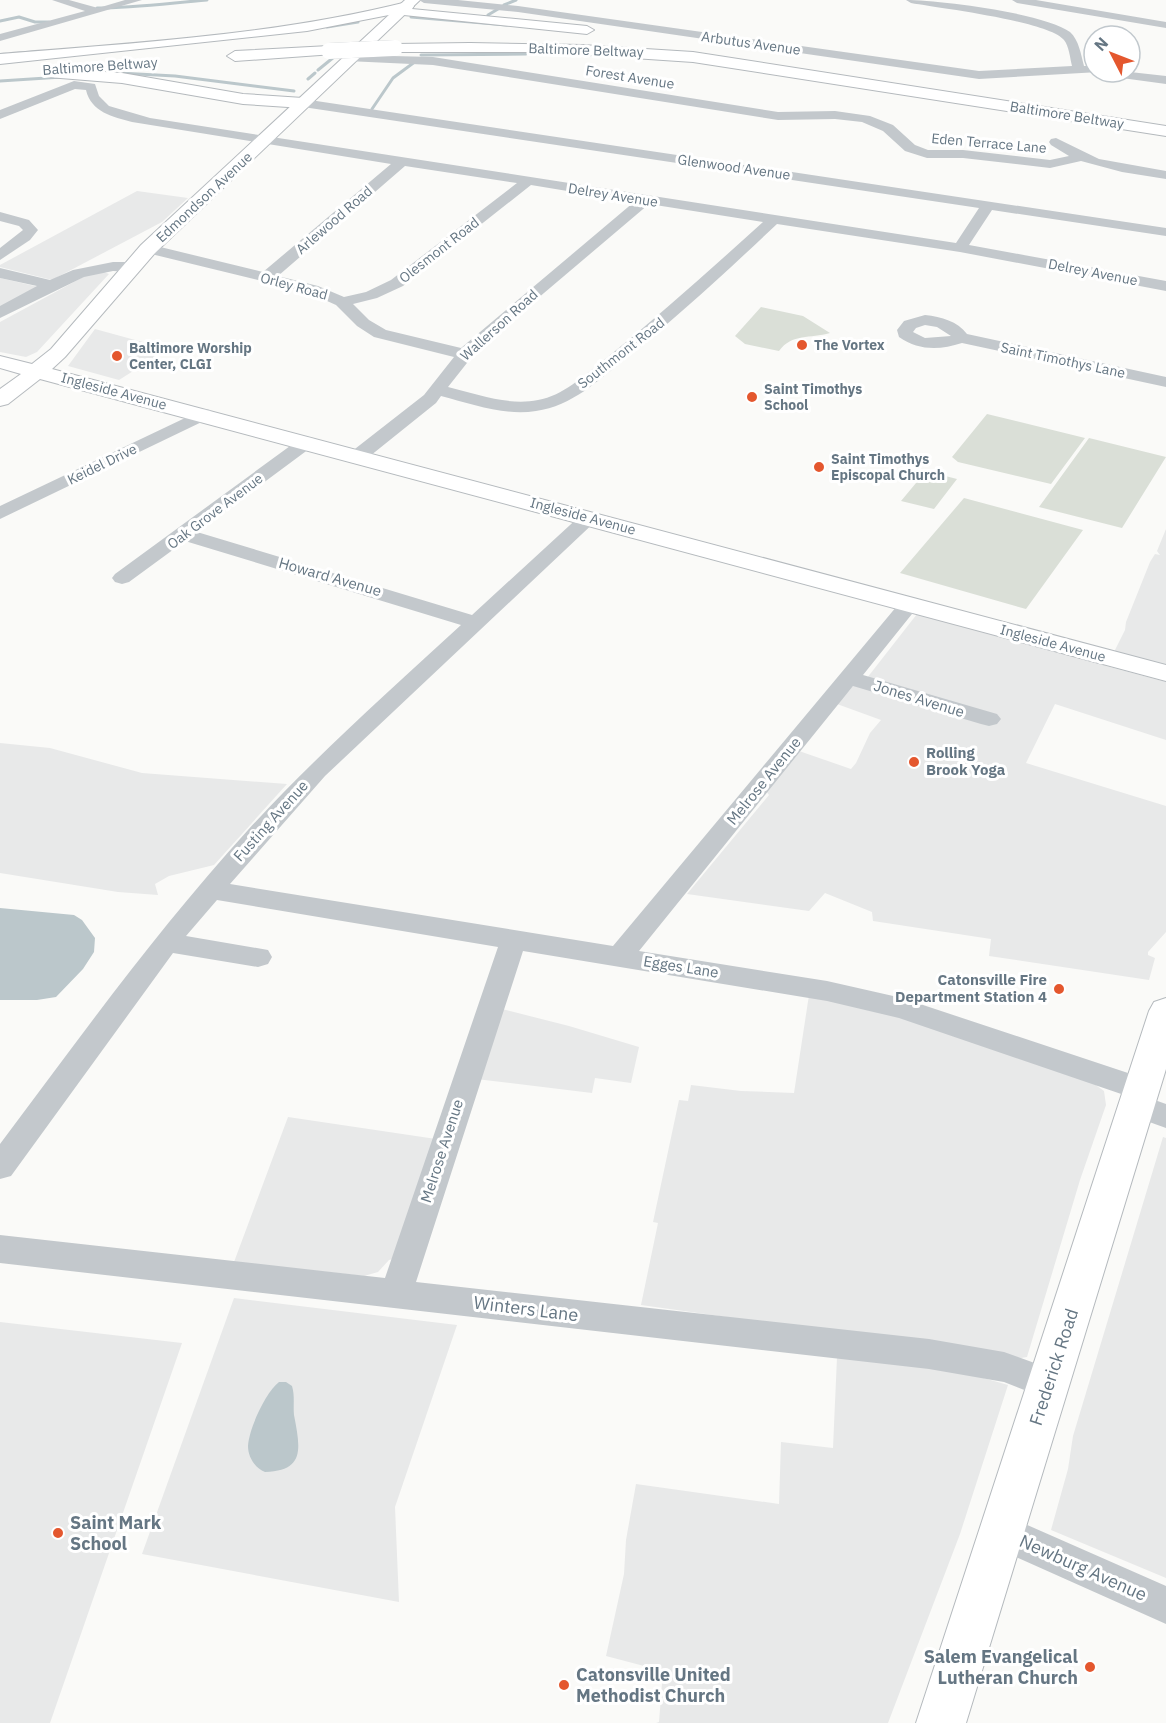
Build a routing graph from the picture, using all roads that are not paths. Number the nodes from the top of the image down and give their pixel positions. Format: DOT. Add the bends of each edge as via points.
graph roads {
  1 [pos="57,0"];
  2 [pos="137,0"];
  3 [pos="424,0"];
  4 [pos="534,0"];
  5 [pos="911,0"];
  6 [pos="1017,0"];
  7 [pos="518,9"];
  8 [pos="403,10"];
  9 [pos="98,11"];
  10 [pos="358,20"];
  11 [pos="1166,25"];
  12 [pos="0,38"];
  13 [pos="399,43"];
  14 [pos="333,46"];
  15 [pos="214,58"];
  16 [pos="351,59"];
  17 [pos="0,61"];
  18 [pos="131,64"];
  19 [pos="227,69"];
  20 [pos="1079,69"];
  21 [pos="1082,69"];
  22 [pos="0,73"];
  23 [pos="40,74"];
  24 [pos="1142,77"];
  25 [pos="833,78"];
  26 [pos="903,79"];
  27 [pos="1166,80"];
  28 [pos="216,82"];
  29 [pos="305,101"];
  30 [pos="761,113"];
  31 [pos="0,115"];
  32 [pos="1166,118"];
  33 [pos="1166,131"];
  34 [pos="264,140"];
  35 [pos="1056,142"];
  36 [pos="1166,143"];
  37 [pos="1081,157"];
  38 [pos="402,161"];
  39 [pos="1166,175"];
  40 [pos="528,181"];
  41 [pos="645,200"];
  42 [pos="988,205"];
  43 [pos="0,216"];
  44 [pos="773,220"];
  45 [pos="1166,232"];
  46 [pos="960,248"];
  47 [pos="148,249"];
  48 [pos="0,255"];
  49 [pos="132,267"];
  50 [pos="0,273"];
  51 [pos="266,278"];
  52 [pos="52,285"];
  53 [pos="1166,286"];
  54 [pos="342,302"];
  55 [pos="0,313"];
  56 [pos="961,338"];
  57 [pos="463,354"];
  58 [pos="0,362"];
  59 [pos="38,371"];
  60 [pos="1166,382"];
  61 [pos="438,390"];
  62 [pos="0,399"];
  63 [pos="204,414"];
  64 [pos="307,442"];
  65 [pos="358,456"];
  66 [pos="0,513"];
  67 [pos="589,518"];
  68 [pos="184,535"];
  69 [pos="122,578"];
  70 [pos="909,604"];
  71 [pos="476,623"];
  72 [pos="1166,673"];
  73 [pos="849,678"];
  74 [pos="989,719"];
  75 [pos="210,890"];
  76 [pos="513,941"];
  77 [pos="166,942"];
  78 [pos="258,957"];
  79 [pos="619,957"];
  80 [pos="1166,1011"];
  81 [pos="1148,1104"];
  82 [pos="0,1167"];
  83 [pos="0,1249"];
  84 [pos="396,1294"];
  85 [pos="1050,1384"];
  86 [pos="1000,1532"];
  87 [pos="1166,1605"];
  88 [pos="941,1723"];
  1 -- 9 [label="street"];
  2 -- 9 [label="street"];
  3 -- 7 [label="street, Arbutus Avenue"];
  4 -- 7 [label="street"];
  5 -- 20 [label="street" via="1061,31 1071,40"];
  6 -- 11 [label="street"];
  7 -- 20 [label="street, Arbutus Avenue" via="979,75 1013,76"];
  8 -- 10 [label="highway"];
  8 -- 10 [label="highway"];
  8 -- 16 [label="main road, Edmondson Avenue"];
  8 -- 26 [label="highway" via="656,38"];
  9 -- 12 [label="street"];
  10 -- 17 [label="highway"];
  13 -- 14 [label="highway, Baltimore Beltway, bridge"];
  13 -- 25 [label="highway, Baltimore Beltway" via="634,51"];
  13 -- 26 [label="highway, Baltimore Beltway" via="497,37 638,44 746,55"];
  14 -- 15 [label="highway, Baltimore Beltway"];
  14 -- 17 [label="highway, Baltimore Beltway"];
  14 -- 19 [label="highway"];
  16 -- 29 [label="main road, Edmondson Avenue"];
  16 -- 30 [label="street, Forest Avenue" via="433,61"];
  18 -- 22 [label="highway, Baltimore Beltway"];
  20 -- 21 [label="street, Arbutus Avenue"];
  23 -- 29 [label="highway" via="133,77 237,98"];
  24 -- 27 [label="street"];
  25 -- 33 [label="highway, Baltimore Beltway"];
  25 -- 36 [label="highway"];
  26 -- 32 [label="highway, Baltimore Beltway"];
  28 -- 29 [label="highway" via="227,89"];
  29 -- 34 [label="main road, Edmondson Avenue"];
  29 -- 42 [label="street, Glenwood Avenue"];
  30 -- 37 [label="street, Eden Terrace Lane" via="865,119 888,128 910,148 927,154 963,153 1050,164"];
  31 -- 34 [label="street, Delrey Avenue" via="74,86 91,87 98,103 125,116"];
  34 -- 38 [label="street, Delrey Avenue"];
  34 -- 47 [label="main road, Edmondson Avenue"];
  35 -- 37 [label="street"];
  37 -- 39 [label="street"];
  38 -- 40 [label="street, Delrey Avenue"];
  38 -- 51 [label="street, Arlewood Road"];
  40 -- 41 [label="street, Delrey Avenue"];
  40 -- 54 [label="street, Olesmont Road" via="396,283 371,295"];
  41 -- 44 [label="street, Delrey Avenue"];
  41 -- 57 [label="street, Wallerson Road"];
  42 -- 45 [label="street, Glenwood Avenue"];
  42 -- 46 [label="street"];
  43 -- 48 [label="street" via="24,223 31,230"];
  44 -- 46 [label="street, Delrey Avenue"];
  44 -- 61 [label="street, Southmont Road" via="659,324 553,402 533,407 512,406"];
  46 -- 53 [label="street, Delrey Avenue"];
  47 -- 49 [label="main road, Edmondson Avenue"];
  47 -- 51 [label="street, Orley Road"];
  49 -- 52 [label="street" via="94,268"];
  49 -- 59 [label="main road, Edmondson Avenue"];
  50 -- 52 [label="street"];
  51 -- 54 [label="street, Orley Road" via="312,289"];
  52 -- 55 [label="street"];
  54 -- 57 [label="street, Orley Road" via="381,334"];
  56 -- 60 [label="street, Saint Timothys Lane"];
  57 -- 61 [label="street, Wallerson Road"];
  58 -- 59 [label="main road, Ingleside Avenue"];
  59 -- 62 [label="main road, Edmondson Avenue"];
  59 -- 63 [label="main road, Ingleside Avenue"];
  61 -- 65 [label="street, Wallerson Road"];
  63 -- 64 [label="main road, Ingleside Avenue"];
  63 -- 66 [label="street, Keidel Drive"];
  64 -- 65 [label="main road, Ingleside Avenue"];
  64 -- 68 [label="street, Oak Grove Avenue"];
  65 -- 67 [label="main road, Ingleside Avenue"];
  67 -- 70 [label="main road, Ingleside Avenue"];
  67 -- 71 [label="street, Fusting Avenue"];
  68 -- 69 [label="street, Oak Grove Avenue"];
  68 -- 71 [label="street, Howard Avenue"];
  70 -- 72 [label="main road, Ingleside Avenue"];
  70 -- 73 [label="street, Melrose Avenue"];
  71 -- 75 [label="street, Fusting Avenue" via="317,771"];
  73 -- 74 [label="street, Jones Avenue"];
  73 -- 79 [label="street, Melrose Avenue"];
  75 -- 76 [label="street, Egges Lane"];
  75 -- 77 [label="street, Fusting Avenue"];
  76 -- 79 [label="street, Egges Lane"];
  76 -- 84 [label="street, Melrose Avenue"];
  77 -- 78 [label="street"];
  77 -- 82 [label="street, Fusting Avenue"];
  79 -- 81 [label="street, Egges Lane" via="805,987 902,1008"];
  80 -- 81 [label="main road, Frederick Road"];
  81 -- 85 [label="main road, Frederick Road"];
  83 -- 84 [label="street, Winters Lane"];
  84 -- 85 [label="street, Winters Lane" via="939,1355 1004,1367"];
  85 -- 86 [label="main road, Frederick Road"];
  86 -- 87 [label="street, Newburg Avenue"];
  86 -- 88 [label="main road, Frederick Road"];
}
